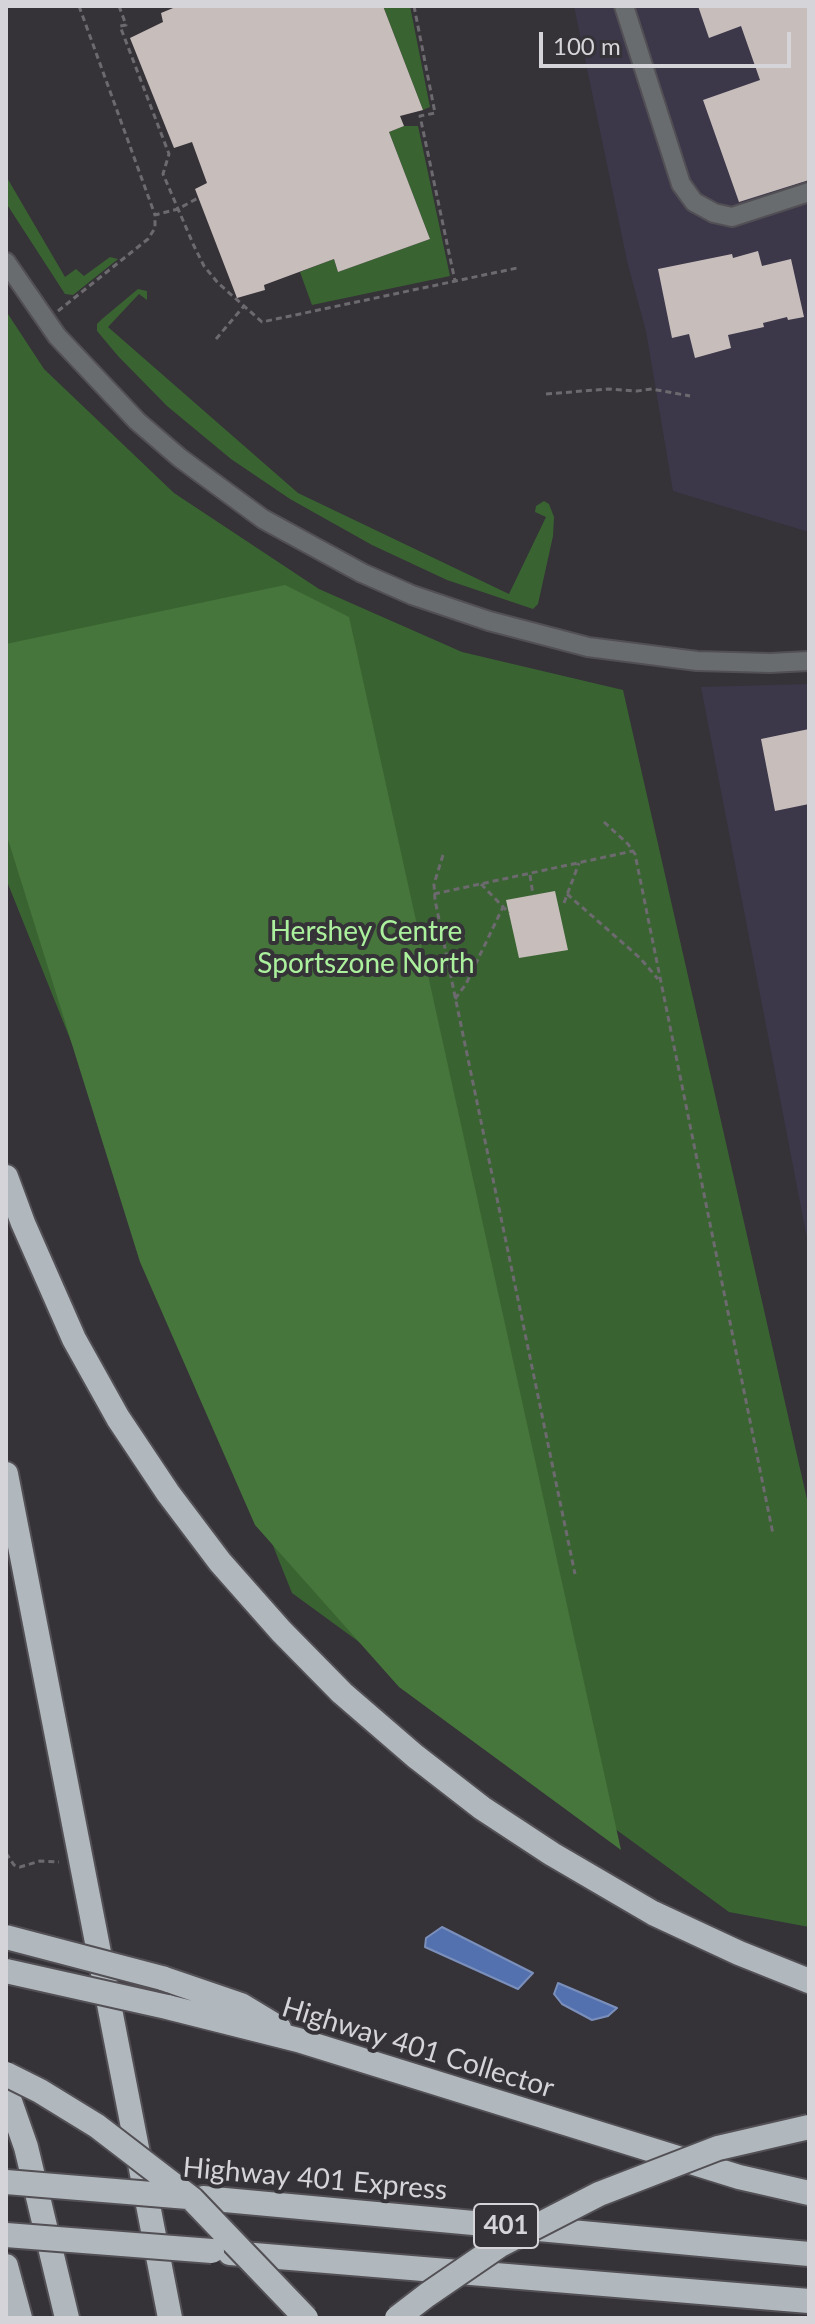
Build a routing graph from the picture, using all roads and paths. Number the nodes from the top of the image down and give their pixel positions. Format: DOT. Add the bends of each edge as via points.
graph roads {
  1 [pos="79,6"];
  2 [pos="119,6"];
  3 [pos="414,6"];
  4 [pos="624,6"];
  5 [pos="809,192"];
  6 [pos="198,198"];
  7 [pos="178,209"];
  8 [pos="155,215"];
  9 [pos="6,262"];
  10 [pos="517,268"];
  11 [pos="455,281"];
  12 [pos="244,306"];
  13 [pos="46,320"];
  14 [pos="216,339"];
  15 [pos="546,394"];
  16 [pos="690,396"];
  17 [pos="809,661"];
  18 [pos="604,822"];
  19 [pos="633,851"];
  20 [pos="443,855"];
  21 [pos="579,863"];
  22 [pos="529,873"];
  23 [pos="480,884"];
  24 [pos="434,894"];
  25 [pos="567,894"];
  26 [pos="533,895"];
  27 [pos="564,903"];
  28 [pos="503,907"];
  29 [pos="509,913"];
  30 [pos="661,982"];
  31 [pos="455,999"];
  32 [pos="6,1177"];
  33 [pos="6,1474"];
  34 [pos="773,1534"];
  35 [pos="575,1574"];
  36 [pos="6,1853"];
  37 [pos="83,1866"];
  38 [pos="6,1937"];
  39 [pos="6,1971"];
  40 [pos="809,1981"];
  41 [pos="298,2040"];
  42 [pos="6,2074"];
  43 [pos="6,2090"];
  44 [pos="809,2127"];
  45 [pos="6,2182"];
  46 [pos="809,2193"];
  47 [pos="6,2235"];
  48 [pos="809,2254"];
  49 [pos="6,2266"];
  50 [pos="809,2301"];
  51 [pos="20,2318"];
  52 [pos="67,2318"];
  53 [pos="170,2318"];
  54 [pos="306,2318"];
  55 [pos="397,2318"];
  1 -- 8 [label="path"];
  2 -- 7 [label="path" via="126,25 120,26 169,154 163,174"];
  3 -- 11 [label="path" via="435,113 420,116"];
  4 -- 5 [label="street" via="681,184 694,202 732,217"];
  6 -- 7 [label="path"];
  7 -- 8 [label="path"];
  7 -- 12 [label="path" via="204,266"];
  8 -- 13 [label="path" via="148,239"];
  9 -- 13 [label="street"];
  10 -- 11 [label="path"];
  11 -- 12 [label="path" via="262,322"];
  12 -- 14 [label="path"];
  13 -- 17 [label="street" via="137,421 180,458 263,519 362,573 489,621 588,647 697,661"];
  15 -- 16 [label="path" via="652,389"];
  18 -- 19 [label="path"];
  19 -- 21 [label="path"];
  19 -- 30 [label="path"];
  20 -- 24 [label="path"];
  21 -- 22 [label="path"];
  21 -- 25 [label="path"];
  22 -- 23 [label="path"];
  22 -- 26 [label="path"];
  23 -- 24 [label="path"];
  23 -- 28 [label="path"];
  24 -- 31 [label="path"];
  25 -- 27 [label="path"];
  25 -- 30 [label="path"];
  28 -- 29 [label="path"];
  28 -- 31 [label="path"];
  30 -- 34 [label="path"];
  31 -- 35 [label="path"];
  32 -- 40 [label="highway" via="74,1339 118,1418 220,1562 281,1631 415,1756 482,1808 653,1913"];
  33 -- 37 [label="highway"];
  36 -- 37 [label="path" via="20,1867 40,1861"];
  37 -- 53 [label="highway"];
  38 -- 41 [label="highway, bridge" via="241,2005"];
  39 -- 41 [label="highway, Highway 401 Collector, bridge"];
  41 -- 46 [label="highway, Highway 401 Collector" via="739,2177"];
  42 -- 54 [label="highway, bridge" via="97,2126 192,2199"];
  43 -- 52 [label="highway" via="26,2147"];
  44 -- 55 [label="highway, bridge" via="718,2148 599,2194 500,2245"];
  45 -- 48 [label="highway, Highway 401 Express / 401, bridge"];
  47 -- 50 [label="highway, 401, bridge"];
  49 -- 51 [label="highway"];
}
